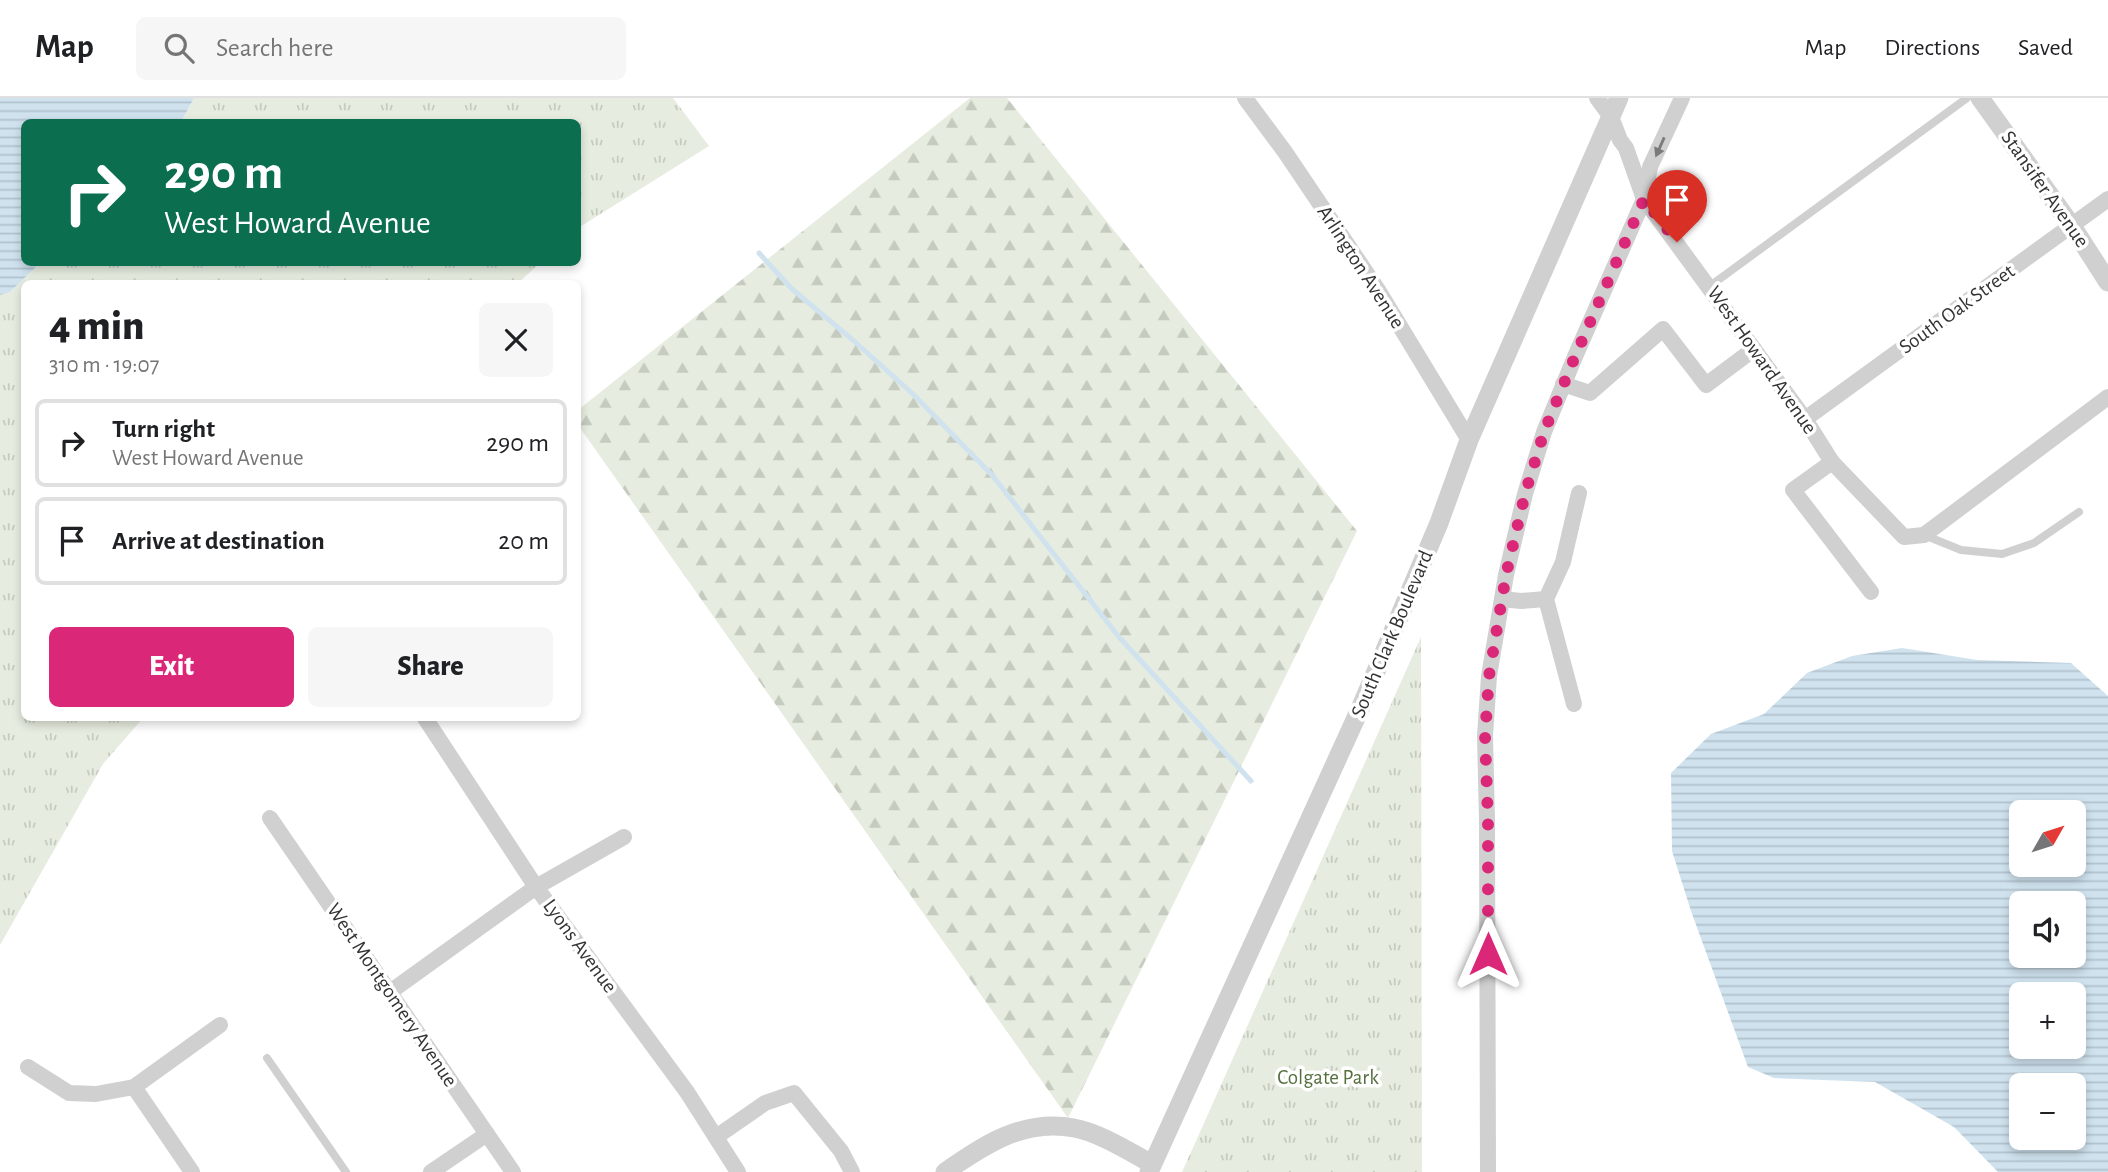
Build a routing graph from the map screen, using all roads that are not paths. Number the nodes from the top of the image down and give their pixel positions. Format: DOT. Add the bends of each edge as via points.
graph roads {
  1 [pos="1245,98"];
  2 [pos="1597,98"];
  3 [pos="1619,98"];
  4 [pos="1682,98"];
  5 [pos="1967,98"];
  6 [pos="1980,98"];
  7 [pos="1611,117"];
  8 [pos="1644,199"];
  9 [pos="2108,199"];
  10 [pos="2071,226"];
  11 [pos="2108,282"];
  12 [pos="1710,286"];
  13 [pos="1754,349"];
  14 [pos="1563,384"];
  15 [pos="2108,397"];
  16 [pos="1805,419"];
  17 [pos="1469,440"];
  18 [pos="1832,462"];
  19 [pos="1579,493"];
  20 [pos="2079,512"];
  21 [pos="1924,535"];
  22 [pos="1871,592"];
  23 [pos="1502,599"];
  24 [pos="1546,599"];
  25 [pos="1574,704"];
  26 [pos="427,721"];
  27 [pos="271,818"];
  28 [pos="624,837"];
  29 [pos="536,887"];
  30 [pos="390,992"];
  31 [pos="220,1025"];
  32 [pos="267,1058"];
  33 [pos="28,1067"];
  34 [pos="134,1087"];
  35 [pos="487,1134"];
  36 [pos="716,1137"];
  37 [pos="1151,1168"];
  38 [pos="192,1172"];
  39 [pos="346,1172"];
  40 [pos="431,1172"];
  41 [pos="513,1172"];
  42 [pos="738,1172"];
  43 [pos="852,1172"];
  44 [pos="945,1172"];
  45 [pos="1488,1172"];
  1 -- 17 [label="street, Arlington Avenue" via="1378,290"];
  2 -- 7 [label="street, West Howard Avenue"];
  3 -- 7 [label="street, South Clark Boulevard"];
  4 -- 8 [label="street, one-way" via="1650,167"];
  5 -- 12 [label="lane"];
  6 -- 10 [label="street, Stansifer Avenue"];
  7 -- 8 [label="street, West Howard Avenue"];
  7 -- 17 [label="street, South Clark Boulevard"];
  8 -- 12 [label="street, West Howard Avenue"];
  8 -- 14 [label="street"];
  9 -- 10 [label="street, South Oak Street"];
  10 -- 11 [label="street, Stansifer Avenue"];
  10 -- 16 [label="street, South Oak Street"];
  12 -- 13 [label="street, West Howard Avenue"];
  13 -- 14 [label="street" via="1706,385 1662,329 1590,393"];
  13 -- 16 [label="street, West Howard Avenue"];
  14 -- 23 [label="street" via="1525,494"];
  15 -- 21 [label="street"];
  16 -- 18 [label="street, West Howard Avenue"];
  17 -- 37 [label="street, South Clark Boulevard" via="1360,709"];
  18 -- 21 [label="street, West Howard Avenue" via="1904,537"];
  18 -- 22 [label="street" via="1793,490"];
  19 -- 24 [label="street" via="1563,562"];
  20 -- 21 [label="lane" via="2034,543 2001,554 1961,551"];
  23 -- 24 [label="street"];
  23 -- 45 [label="street" via="1485,736"];
  24 -- 25 [label="street"];
  26 -- 29 [label="street, Lyons Avenue"];
  27 -- 30 [label="street, West Montgomery Avenue"];
  28 -- 29 [label="street"];
  29 -- 30 [label="street"];
  29 -- 36 [label="street, Lyons Avenue"];
  30 -- 35 [label="street, West Montgomery Avenue"];
  31 -- 34 [label="street"];
  32 -- 39 [label="lane"];
  33 -- 34 [label="street" via="69,1093"];
  34 -- 38 [label="street"];
  35 -- 40 [label="street"];
  35 -- 41 [label="street, West Montgomery Avenue"];
  36 -- 42 [label="street, Lyons Avenue"];
  36 -- 43 [label="street" via="765,1103 794,1093 841,1151"];
  37 -- 44 [label="street" via="1112,1143 1075,1128 1040,1126 1009,1133"];
}
